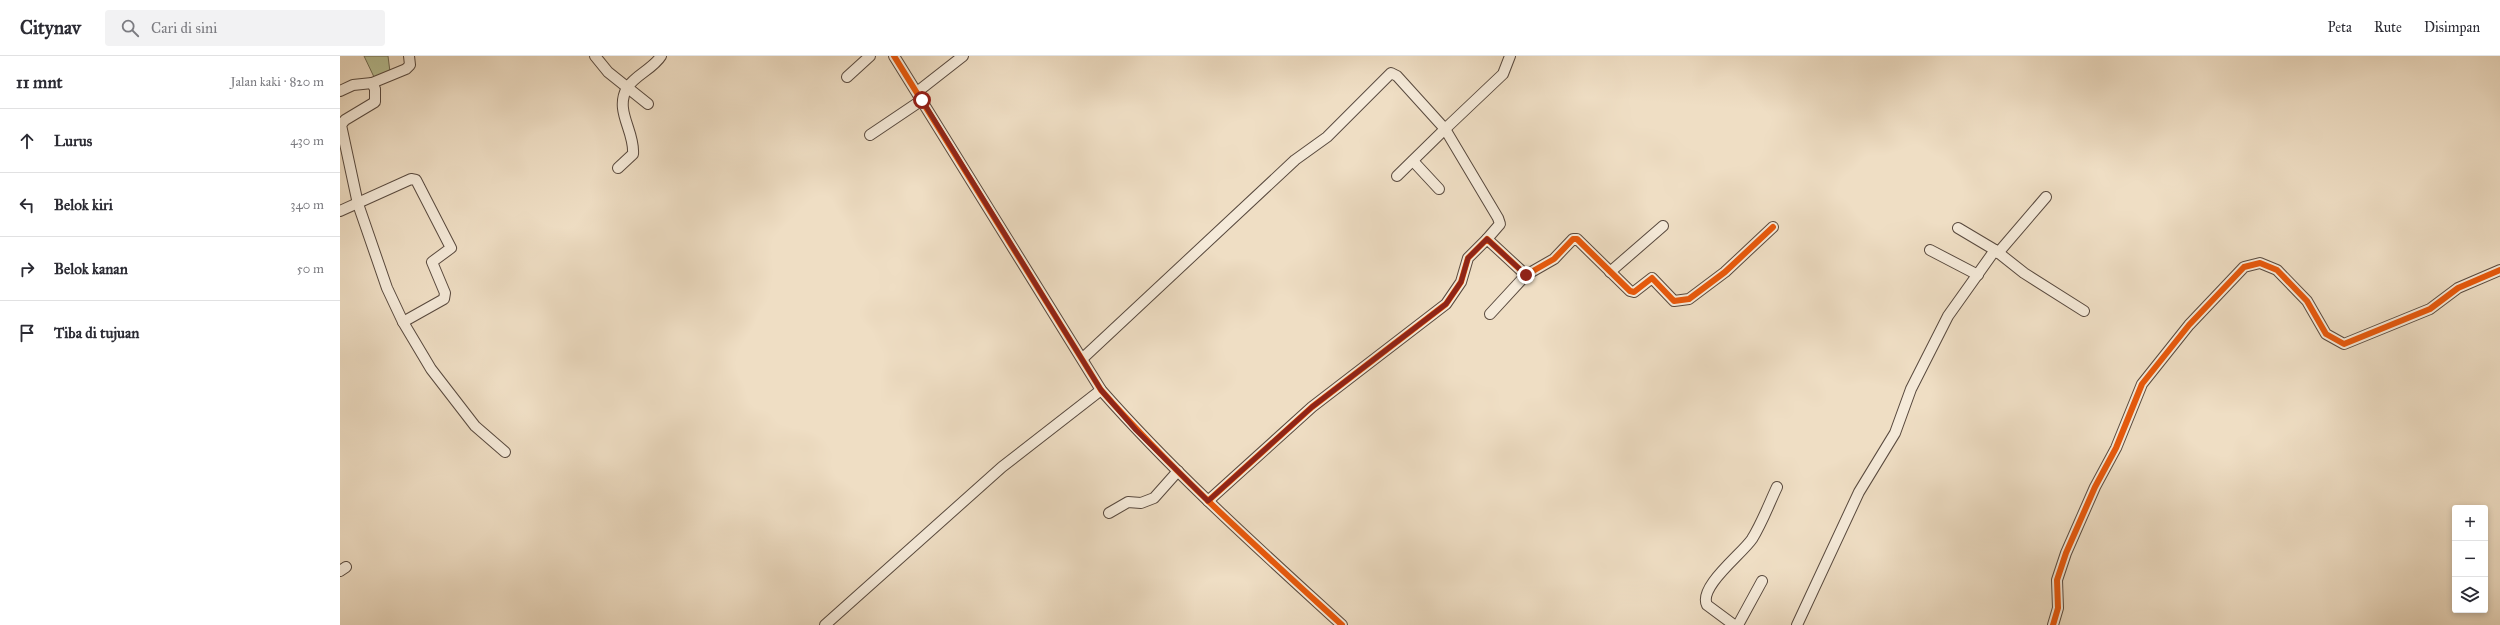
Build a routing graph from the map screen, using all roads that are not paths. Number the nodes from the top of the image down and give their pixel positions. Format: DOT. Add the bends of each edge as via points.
graph roads {
  1 [pos="409,56"];
  2 [pos="595,56"];
  3 [pos="661,56"];
  4 [pos="870,56"];
  5 [pos="894,56"];
  6 [pos="963,56"];
  7 [pos="1510,56"];
  8 [pos="847,77"];
  9 [pos="372,83"];
  10 [pos="627,88"];
  11 [pos="340,91"];
  12 [pos="919,96"];
  13 [pos="648,104"];
  14 [pos="1445,129"];
  15 [pos="870,135"];
  16 [pos="1413,161"];
  17 [pos="618,168"];
  18 [pos="1397,176"];
  19 [pos="1439,189"];
  20 [pos="2046,197"];
  21 [pos="358,204"];
  22 [pos="340,211"];
  23 [pos="1663,226"];
  24 [pos="1773,227"];
  25 [pos="1958,228"];
  26 [pos="1487,239"];
  27 [pos="1930,250"];
  28 [pos="1997,252"];
  29 [pos="2500,270"];
  30 [pos="1610,272"];
  31 [pos="1526,275"];
  32 [pos="1978,275"];
  33 [pos="2084,311"];
  34 [pos="1490,314"];
  35 [pos="403,322"];
  36 [pos="1083,358"];
  37 [pos="1101,390"];
  38 [pos="505,452"];
  39 [pos="1178,471"];
  40 [pos="1777,487"];
  41 [pos="1208,501"];
  42 [pos="1110,513"];
  43 [pos="1762,581"];
  44 [pos="825,625"];
  45 [pos="1342,625"];
  46 [pos="1734,625"];
  47 [pos="1738,625"];
  48 [pos="1797,625"];
  49 [pos="2053,625"];
  1 -- 9 [label="street" via="410,65 406,69"];
  2 -- 10 [label="street" via="608,72"];
  3 -- 10 [label="street"];
  4 -- 8 [label="street"];
  5 -- 12 [label="street"];
  6 -- 12 [label="street"];
  7 -- 14 [label="street" via="1503,74"];
  9 -- 11 [label="street" via="353,85"];
  9 -- 21 [label="street" via="375,89 375,102 341,125"];
  10 -- 13 [label="street"];
  10 -- 17 [label="street" via="623,106 624,122 634,148 629,160"];
  12 -- 15 [label="street"];
  12 -- 36 [label="street"];
  14 -- 16 [label="street"];
  14 -- 26 [label="street" via="1498,218 1500,224"];
  14 -- 36 [label="street" via="1397,76 1391,73 1327,137 1295,160"];
  16 -- 18 [label="street"];
  16 -- 19 [label="street"];
  20 -- 28 [label="street"];
  21 -- 22 [label="street"];
  21 -- 35 [label="street" via="387,288"];
  21 -- 35 [label="street" via="414,179 451,248 432,262 445,293 444,299"];
  23 -- 30 [label="street"];
  24 -- 30 [label="street" via="1725,272 1689,299 1672,301 1652,278 1634,292 1630,291"];
  25 -- 28 [label="street"];
  26 -- 31 [label="street"];
  26 -- 41 [label="street" via="1468,258 1461,282 1446,304 1312,407"];
  27 -- 32 [label="street"];
  28 -- 32 [label="street"];
  28 -- 33 [label="street" via="2024,273"];
  29 -- 49 [label="street" via="2458,288 2430,309 2344,344 2326,334 2307,301 2277,270 2260,263 2244,267 2189,325 2142,384 2116,448 2095,487 2066,553 2057,580 2057,612"];
  30 -- 31 [label="street" via="1580,241 1574,239 1554,259"];
  31 -- 34 [label="street"];
  32 -- 48 [label="street" via="1948,316 1911,389 1895,433 1859,492"];
  35 -- 38 [label="street" via="431,369 475,426"];
  36 -- 37 [label="street"];
  37 -- 39 [label="street" via="1136,430"];
  37 -- 44 [label="street" via="1002,467"];
  39 -- 41 [label="street"];
  39 -- 42 [label="street" via="1154,498 1141,503 1128,502"];
  40 -- 46 [label="street" via="1752,539 1707,592 1707,605"];
  41 -- 45 [label="street"];
  43 -- 47 [label="street"];
}
